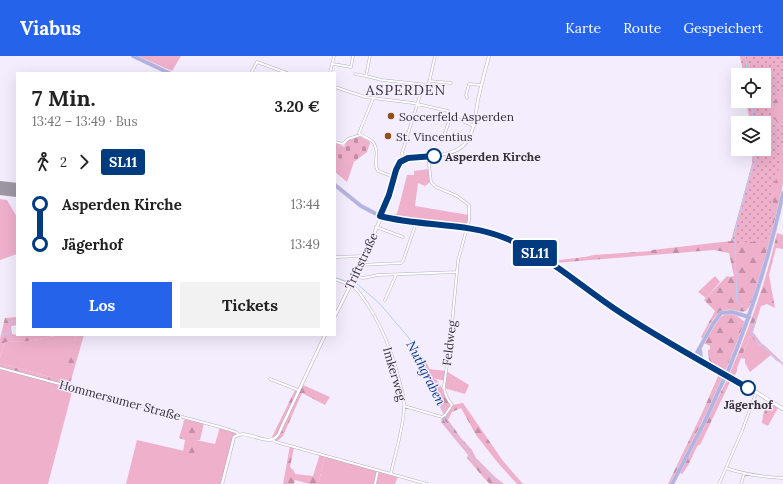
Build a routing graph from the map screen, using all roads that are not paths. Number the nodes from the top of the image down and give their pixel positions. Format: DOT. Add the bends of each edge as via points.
graph roads {
  1 [pos="133,56"];
  2 [pos="334,56"];
  3 [pos="353,56"];
  4 [pos="370,56"];
  5 [pos="435,56"];
  6 [pos="489,56"];
  7 [pos="333,64"];
  8 [pos="167,72"];
  9 [pos="252,72"];
  10 [pos="284,72"];
  11 [pos="330,72"];
  12 [pos="356,74"];
  13 [pos="366,76"];
  14 [pos="430,81"];
  15 [pos="451,83"];
  16 [pos="481,84"];
  17 [pos="428,85"];
  18 [pos="336,87"];
  19 [pos="467,98"];
  20 [pos="373,99"];
  21 [pos="418,104"];
  22 [pos="451,116"];
  23 [pos="474,126"];
  24 [pos="360,134"];
  25 [pos="442,141"];
  26 [pos="336,142"];
  27 [pos="428,156"];
  28 [pos="403,160"];
  29 [pos="394,177"];
  30 [pos="336,186"];
  31 [pos="783,193"];
  32 [pos="380,216"];
  33 [pos="414,226"];
  34 [pos="376,227"];
  35 [pos="466,229"];
  36 [pos="403,237"];
  37 [pos="365,256"];
  38 [pos="336,257"];
  39 [pos="360,265"];
  40 [pos="457,272"];
  41 [pos="396,274"];
  42 [pos="354,276"];
  43 [pos="336,279"];
  44 [pos="350,284"];
  45 [pos="385,300"];
  46 [pos="752,308"];
  47 [pos="336,314"];
  48 [pos="742,315"];
  49 [pos="749,317"];
  50 [pos="325,336"];
  51 [pos="700,347"];
  52 [pos="694,358"];
  53 [pos="708,366"];
  54 [pos="0,368"];
  55 [pos="270,379"];
  56 [pos="298,390"];
  57 [pos="756,392"];
  58 [pos="404,406"];
  59 [pos="783,409"];
  60 [pos="238,434"];
  61 [pos="272,440"];
  62 [pos="726,468"];
  63 [pos="378,470"];
  64 [pos="391,474"];
  65 [pos="744,474"];
  66 [pos="783,478"];
  67 [pos="222,484"];
  68 [pos="375,484"];
  69 [pos="427,484"];
  70 [pos="672,484"];
  71 [pos="719,484"];
  72 [pos="741,484"];
  1 -- 8 [label="main road"];
  2 -- 7 [label="street"];
  3 -- 7 [label="street" via="352,67"];
  4 -- 13 [label="street"];
  5 -- 14 [label="street"];
  6 -- 16 [label="street"];
  7 -- 11 [label="street"];
  9 -- 10 [label="street" via="257,62"];
  12 -- 13 [label="street"];
  13 -- 17 [label="street"];
  14 -- 15 [label="street"];
  14 -- 17 [label="street"];
  16 -- 19 [label="street" via="469,84"];
  16 -- 23 [label="street"];
  17 -- 21 [label="street" via="421,92"];
  18 -- 20 [label="street"];
  20 -- 21 [label="street"];
  20 -- 24 [label="street"];
  21 -- 22 [label="street" via="448,111"];
  21 -- 28 [label="street" via="402,153"];
  22 -- 23 [label="street"];
  22 -- 25 [label="street"];
  23 -- 27 [label="street" via="469,140 460,149 449,154"];
  24 -- 26 [label="street" via="343,144"];
  24 -- 29 [label="street" via="371,141 378,154 378,171"];
  27 -- 28 [label="street"];
  27 -- 35 [label="street, Feldweg" via="431,182 469,205"];
  28 -- 29 [label="street, Triftstraße"];
  29 -- 32 [label="street, Triftstraße"];
  30 -- 32 [label="main road" via="361,206"];
  31 -- 46 [label="main road" via="768,259"];
  32 -- 34 [label="street, Triftstraße"];
  32 -- 35 [label="main road"];
  33 -- 39 [label="street" via="401,263"];
  34 -- 36 [label="street, Triftstraße"];
  34 -- 37 [label="street, Triftstraße"];
  35 -- 40 [label="street, Feldweg"];
  35 -- 52 [label="main road" via="498,235 529,250 626,317"];
  37 -- 38 [label="street"];
  37 -- 39 [label="street, Triftstraße"];
  39 -- 42 [label="street, Triftstraße"];
  40 -- 41 [label="street"];
  40 -- 58 [label="street, Feldweg" via="444,386 446,397 452,405 442,417"];
  41 -- 42 [label="street" via="363,278"];
  41 -- 45 [label="street"];
  42 -- 44 [label="street, Triftstraße"];
  43 -- 44 [label="street"];
  44 -- 47 [label="street, Triftstraße"];
  44 -- 58 [label="street, Imkerweg" via="363,297 392,355"];
  46 -- 48 [label="main road"];
  46 -- 49 [label="main road"];
  48 -- 49 [label="main road"];
  48 -- 51 [label="main road" via="722,313"];
  49 -- 70 [label="main road, bridge" via="702,428"];
  50 -- 56 [label="street"];
  51 -- 52 [label="main road"];
  51 -- 53 [label="main road" via="700,357"];
  52 -- 53 [label="main road"];
  53 -- 57 [label="main road"];
  54 -- 60 [label="street, Hommersumer Straße"];
  55 -- 56 [label="street"];
  56 -- 61 [label="street" via="278,435"];
  57 -- 59 [label="main road"];
  57 -- 62 [label="street"];
  58 -- 64 [label="street, Imkerweg"];
  60 -- 61 [label="street"];
  60 -- 67 [label="street" via="232,439"];
  61 -- 63 [label="street"];
  62 -- 65 [label="street"];
  62 -- 71 [label="street"];
  63 -- 64 [label="street"];
  63 -- 68 [label="street"];
  64 -- 69 [label="street"];
  65 -- 66 [label="street"];
  65 -- 72 [label="street"];
}
